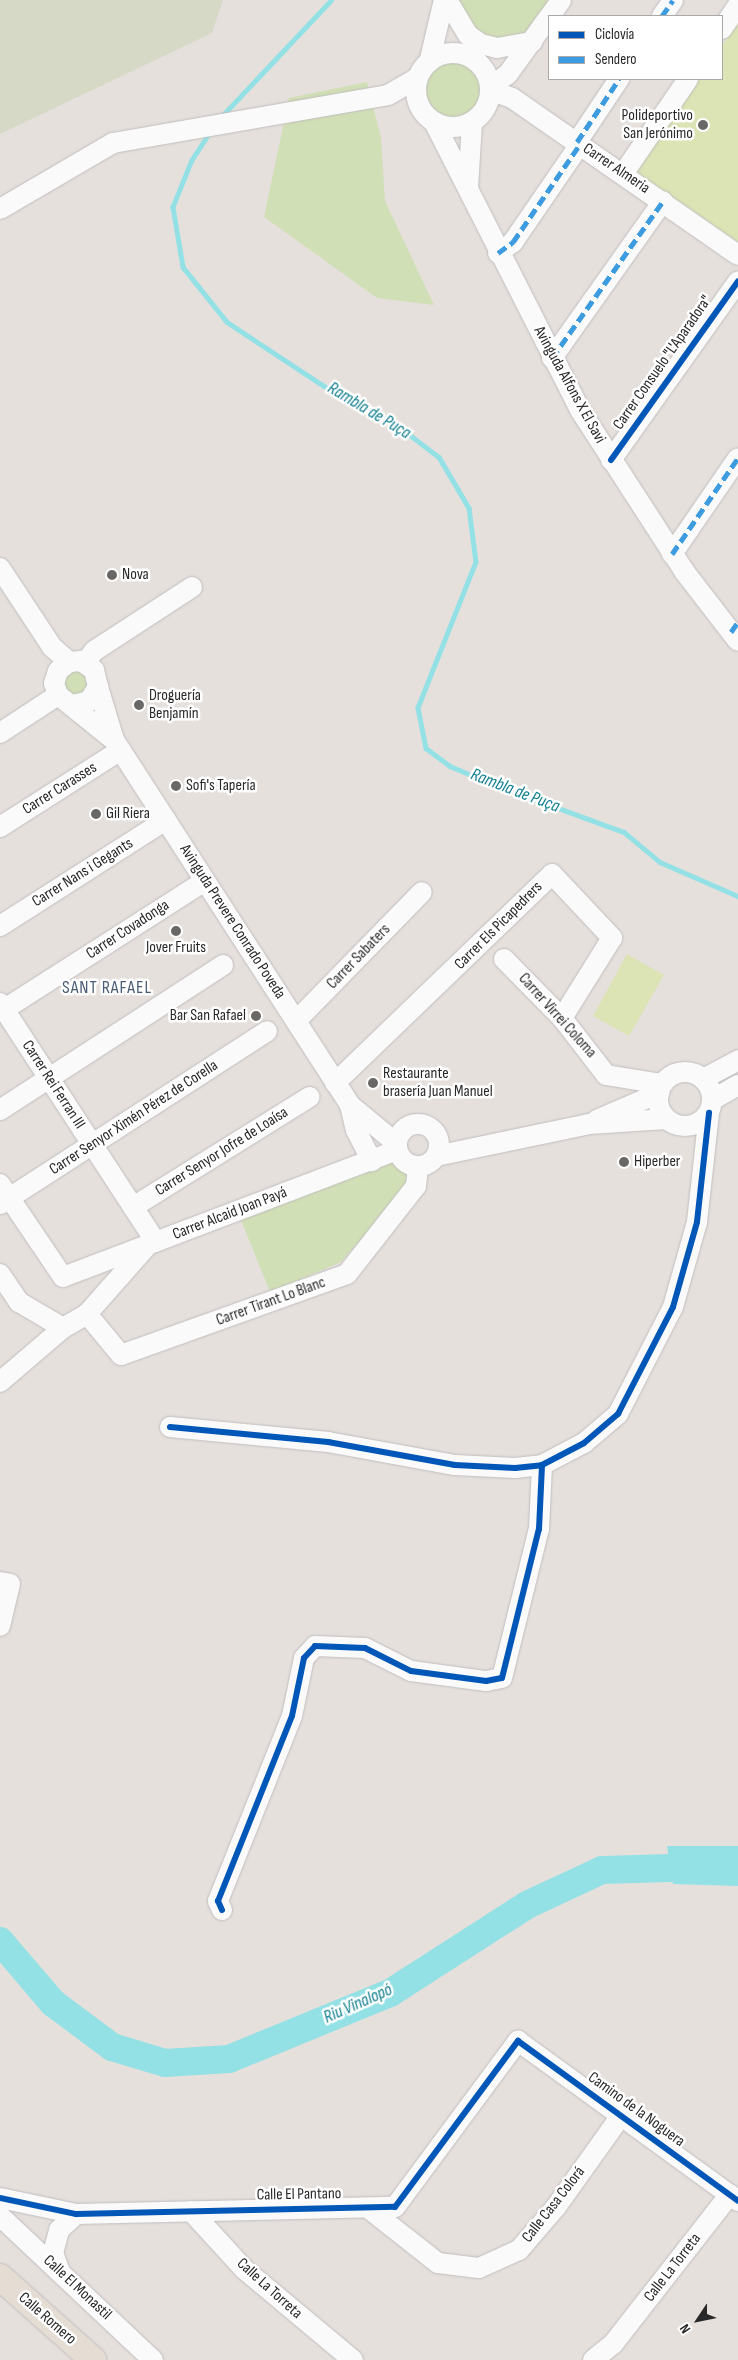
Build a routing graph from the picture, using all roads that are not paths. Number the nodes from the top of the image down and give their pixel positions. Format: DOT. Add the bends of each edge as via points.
graph roads {
  1 [pos="446,0"];
  2 [pos="561,0"];
  3 [pos="673,0"];
  4 [pos="738,5"];
  5 [pos="551,15"];
  6 [pos="663,15"];
  7 [pos="548,20"];
  8 [pos="723,28"];
  9 [pos="532,42"];
  10 [pos="430,60"];
  11 [pos="508,74"];
  12 [pos="416,79"];
  13 [pos="618,80"];
  14 [pos="687,80"];
  15 [pos="490,88"];
  16 [pos="388,95"];
  17 [pos="512,98"];
  18 [pos="418,104"];
  19 [pos="434,122"];
  20 [pos="472,122"];
  21 [pos="578,143"];
  22 [pos="624,174"];
  23 [pos="468,192"];
  24 [pos="663,201"];
  25 [pos="0,209"];
  26 [pos="498,252"];
  27 [pos="738,255"];
  28 [pos="738,281"];
  29 [pos="552,358"];
  30 [pos="738,458"];
  31 [pos="611,460"];
  32 [pos="672,554"];
  33 [pos="0,568"];
  34 [pos="192,587"];
  35 [pos="736,631"];
  36 [pos="70,665"];
  37 [pos="98,687"];
  38 [pos="65,700"];
  39 [pos="0,733"];
  40 [pos="118,745"];
  41 [pos="166,820"];
  42 [pos="0,827"];
  43 [pos="205,881"];
  44 [pos="422,892"];
  45 [pos="0,926"];
  46 [pos="504,958"];
  47 [pos="223,965"];
  48 [pos="2,1008"];
  49 [pos="562,1018"];
  50 [pos="296,1021"];
  51 [pos="267,1031"];
  52 [pos="738,1060"];
  53 [pos="49,1078"];
  54 [pos="703,1079"];
  55 [pos="335,1082"];
  56 [pos="738,1085"];
  57 [pos="660,1088"];
  58 [pos="310,1097"];
  59 [pos="711,1106"];
  60 [pos="0,1110"];
  61 [pos="357,1110"];
  62 [pos="673,1122"];
  63 [pos="589,1124"];
  64 [pos="399,1141"];
  65 [pos="92,1144"];
  66 [pos="437,1147"];
  67 [pos="704,1152"];
  68 [pos="372,1160"];
  69 [pos="418,1166"];
  70 [pos="3,1195"];
  71 [pos="133,1207"];
  72 [pos="152,1243"];
  73 [pos="0,1274"];
  74 [pos="87,1314"];
  75 [pos="63,1328"];
  76 [pos="1,1383"];
  77 [pos="170,1427"];
  78 [pos="542,1464"];
  79 [pos="0,1582"];
  80 [pos="0,1626"];
  81 [pos="222,1910"];
  82 [pos="518,2041"];
  83 [pos="621,2116"];
  84 [pos="734,2197"];
  85 [pos="0,2198"];
  86 [pos="368,2208"];
  87 [pos="191,2211"];
  88 [pos="76,2214"];
  89 [pos="0,2216"];
  90 [pos="61,2273"];
  91 [pos="0,2277"];
  92 [pos="93,2360"];
  93 [pos="153,2360"];
  94 [pos="353,2360"];
  95 [pos="592,2360"];
  1 -- 9 [label="street" via="468,35 480,44 497,48"];
  1 -- 10 [label="street"];
  2 -- 5 [label="street"];
  3 -- 6 [label="street"];
  4 -- 8 [label="street"];
  7 -- 9 [label="street"];
  9 -- 11 [label="street"];
  10 -- 12 [label="street"];
  10 -- 15 [label="street" via="451,52 473,58 484,71"];
  11 -- 15 [label="street"];
  11 -- 17 [label="street"];
  12 -- 16 [label="street"];
  12 -- 18 [label="street"];
  13 -- 21 [label="street"];
  14 -- 22 [label="street"];
  15 -- 17 [label="street, Carrer Almeria"];
  15 -- 20 [label="street" via="488,102"];
  16 -- 18 [label="street"];
  16 -- 25 [label="street" via="113,143"];
  17 -- 21 [label="street, Carrer Almeria"];
  18 -- 19 [label="street"];
  19 -- 20 [label="street" via="453,127"];
  19 -- 23 [label="street, Avinguda Alfons X El Savi"];
  20 -- 23 [label="street, Avinguda Alfons X El Savi"];
  21 -- 22 [label="street, Carrer Almeria"];
  21 -- 26 [label="street" via="513,242"];
  22 -- 24 [label="street, Carrer Almeria"];
  23 -- 26 [label="street, Avinguda Alfons X El Savi"];
  24 -- 27 [label="street, Carrer Almeria"];
  24 -- 29 [label="street"];
  26 -- 29 [label="street, Avinguda Alfons X El Savi"];
  28 -- 31 [label="street, Carrer Consuelo \"L'Aparadora\""];
  29 -- 31 [label="street, Avinguda Alfons X El Savi"];
  30 -- 32 [label="street"];
  31 -- 32 [label="street, Avinguda Alfons X El Savi"];
  32 -- 35 [label="street, Avinguda Alfons X El Savi"];
  33 -- 36 [label="street" via="52,647"];
  34 -- 36 [label="street"];
  36 -- 37 [label="street" via="97,675"];
  36 -- 38 [label="street" via="54,683"];
  37 -- 38 [label="street" via="89,701"];
  37 -- 40 [label="street, Avinguda Prevere Conrado Poveda"];
  38 -- 39 [label="street"];
  38 -- 40 [label="street, Avinguda Prevere Conrado Poveda"];
  40 -- 41 [label="street, Avinguda Prevere Conrado Poveda"];
  40 -- 42 [label="street, Carrer Carasses"];
  41 -- 43 [label="street, Avinguda Prevere Conrado Poveda"];
  41 -- 45 [label="street, Carrer Nans i Gegants"];
  43 -- 48 [label="street, Carrer Covadonga"];
  43 -- 50 [label="street, Avinguda Prevere Conrado Poveda"];
  44 -- 50 [label="street, Carrer Sabaters"];
  46 -- 49 [label="street, Carrer Virrei Coloma"];
  47 -- 53 [label="street"];
  48 -- 53 [label="street, Carrer Rei Ferran III"];
  49 -- 55 [label="street, Carrer Els Picapedrers" via="612,938 552,874"];
  49 -- 57 [label="street, Carrer Virrei Coloma" via="606,1075"];
  50 -- 55 [label="street, Avinguda Prevere Conrado Poveda"];
  51 -- 65 [label="street, Carrer Senyor Ximén Pérez de Corella"];
  52 -- 54 [label="street"];
  53 -- 60 [label="street"];
  53 -- 65 [label="street, Carrer Rei Ferran III"];
  54 -- 57 [label="street" via="681,1072"];
  54 -- 59 [label="street"];
  55 -- 61 [label="street, Avinguda Prevere Conrado Poveda"];
  56 -- 59 [label="street"];
  57 -- 62 [label="street" via="660,1109"];
  57 -- 63 [label="street"];
  58 -- 71 [label="street, Carrer Senyor Jofre de Loaísa"];
  59 -- 62 [label="street" via="694,1125"];
  59 -- 67 [label="street"];
  61 -- 64 [label="street"];
  61 -- 68 [label="street, Avinguda Prevere Conrado Poveda" via="356,1130"];
  62 -- 63 [label="street"];
  62 -- 67 [label="street"];
  63 -- 66 [label="street" via="475,1145"];
  64 -- 66 [label="street" via="422,1124"];
  64 -- 68 [label="street, Carrer Alcaid Joan Payá"];
  64 -- 69 [label="street" via="404,1162"];
  65 -- 70 [label="street, Carrer Senyor Ximén Pérez de Corella"];
  65 -- 71 [label="street, Carrer Rei Ferran III"];
  66 -- 69 [label="street"];
  67 -- 78 [label="street" via="690,1254 673,1306 640,1374 618,1414 584,1443"];
  68 -- 72 [label="street, Carrer Alcaid Joan Payá"];
  69 -- 74 [label="street, Carrer Tirant Lo Blanc" via="416,1186 346,1274 121,1355"];
  70 -- 72 [label="street, Carrer Alcaid Joan Payá" via="63,1277"];
  71 -- 72 [label="street, Carrer Rei Ferran III"];
  72 -- 74 [label="street"];
  73 -- 75 [label="street" via="19,1302"];
  74 -- 75 [label="street"];
  75 -- 76 [label="street"];
  77 -- 78 [label="street" via="337,1443 455,1466"];
  78 -- 81 [label="street" via="539,1529 502,1678 486,1681 411,1671 365,1648 315,1646 304,1658 292,1716 218,1901"];
  79 -- 80 [label="street" via="10,1584"];
  82 -- 83 [label="street, Camino de la Noguera"];
  82 -- 86 [label="street, Calle El Pantano" via="395,2207"];
  83 -- 84 [label="street, Camino de la Noguera"];
  83 -- 86 [label="street, Calle Casa Colorá" via="556,2208 519,2250 479,2268 438,2263"];
  84 -- 95 [label="street, Calle La Torreta" via="629,2324"];
  85 -- 88 [label="street, Calle El Pantano"];
  86 -- 87 [label="street, Calle El Pantano"];
  87 -- 88 [label="street, Calle El Pantano"];
  87 -- 94 [label="street, Calle La Torreta" via="244,2269"];
  88 -- 90 [label="street" via="59,2230 53,2253"];
  89 -- 90 [label="street, Calle El Monastil"];
  90 -- 93 [label="street, Calle El Monastil"];
  91 -- 92 [label="main road, Calle Romero"];
}
